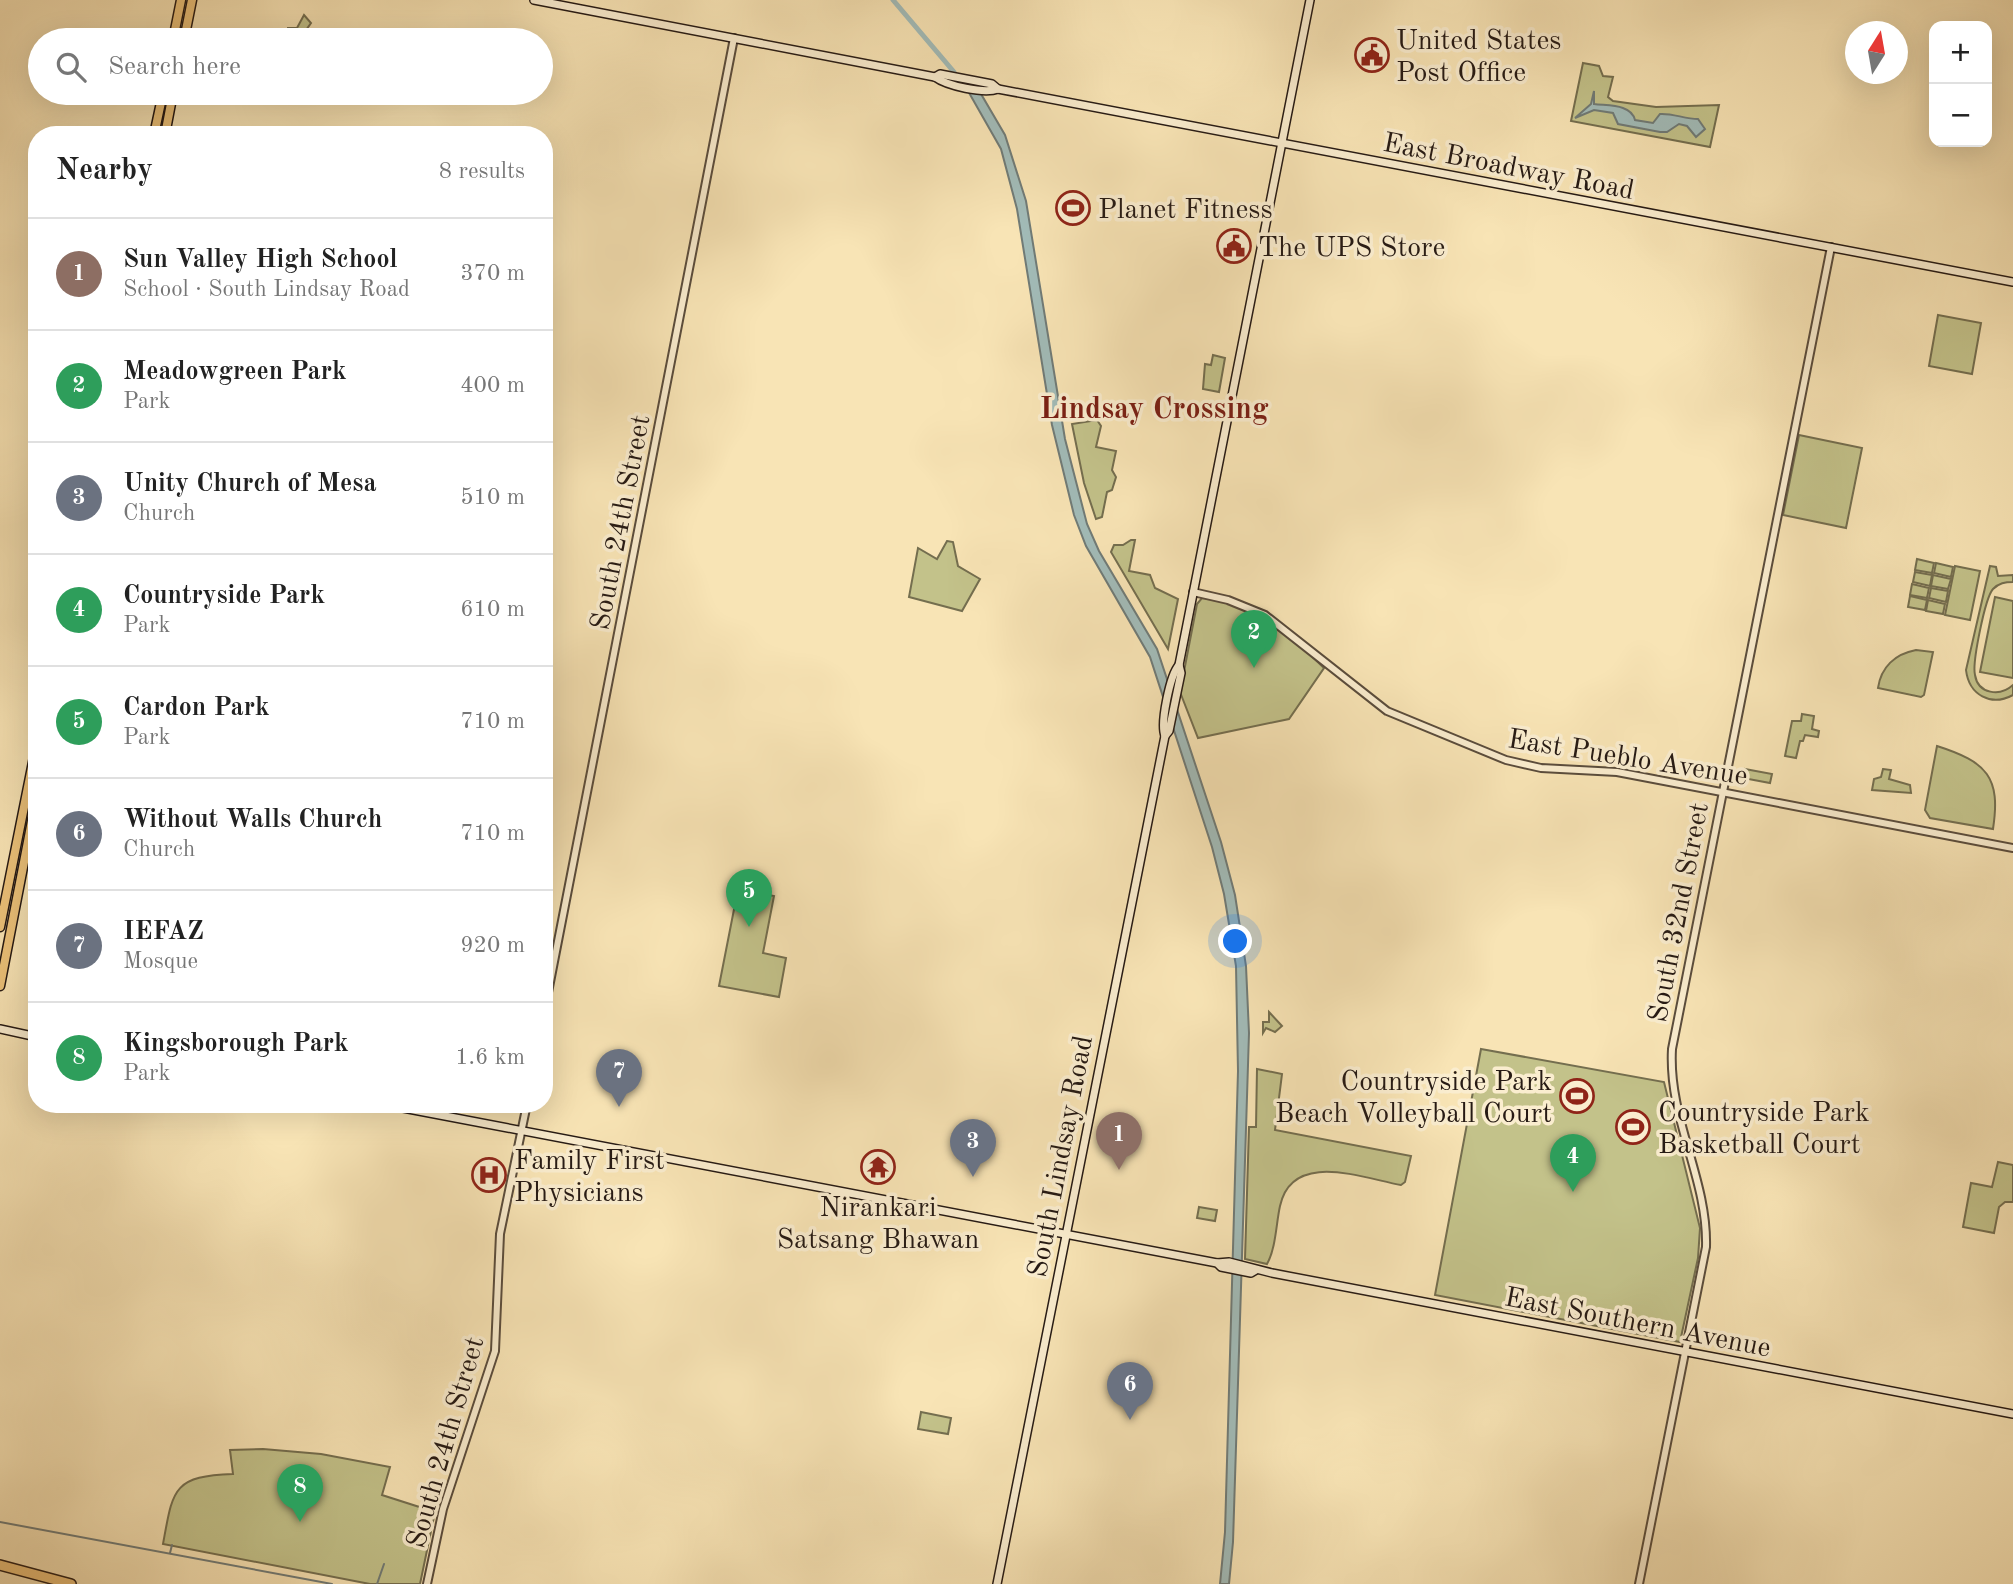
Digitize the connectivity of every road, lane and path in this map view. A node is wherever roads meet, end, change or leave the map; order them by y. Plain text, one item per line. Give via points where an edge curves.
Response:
1 (181, 0) edge
2 (192, 0) edge
3 (534, 0) edge
4 (1310, 0) edge
5 (177, 28) edge
6 (186, 28) edge
7 (734, 38) junction
8 (935, 77) junction
9 (998, 89) junction
10 (160, 105) edge
11 (171, 105) edge
12 (156, 126) edge
13 (167, 126) edge
14 (1282, 144) junction
15 (1831, 247) junction
16 (2013, 282) edge
17 (1193, 592) junction
18 (1179, 665) junction
19 (1164, 736) junction
20 (28, 787) edge
21 (1722, 792) junction
22 (28, 841) edge
23 (2013, 848) edge
24 (6, 897) junction
25 (17, 897) junction
26 (0, 927) edge
27 (553, 967) edge
28 (0, 986) edge
29 (0, 1029) edge
30 (28, 1035) edge
31 (429, 1113) edge
32 (525, 1113) edge
33 (522, 1131) junction
34 (1065, 1234) junction
35 (1687, 1352) junction
36 (2013, 1414) edge
37 (0, 1565) edge
38 (71, 1584) edge
39 (427, 1584) edge
40 (997, 1584) edge
41 (1639, 1584) edge

1 - 5 main road
2 - 6 main road
3 - 7 main road, East Broadway Road
4 - 14 main road, South Lindsay Road
7 - 8 main road, East Broadway Road
7 - 27 street, South 24th Street
8 - 9 main road, East Broadway Road via 956,85
8 - 9 main road, East Broadway Road via 992,84
9 - 14 main road, East Broadway Road
10 - 12 main road
11 - 13 main road
14 - 15 main road, East Broadway Road
14 - 17 main road, South Lindsay Road
15 - 16 main road, East Broadway Road
15 - 21 street, South 32nd Street
17 - 18 main road, South Lindsay Road
17 - 21 street, East Pueblo Avenue via 1265,615 1379,707 1466,745 1532,767 1617,772
18 - 19 main road, South Lindsay Road via 1172,679
18 - 19 main road, South Lindsay Road via 1181,673
19 - 34 main road, South Lindsay Road
20 - 24 main road
21 - 23 street, East Pueblo Avenue
21 - 35 street, South 32nd Street via 1672,1049 1672,1091 1706,1220 1706,1254
22 - 25 main road
24 - 25 main road
24 - 26 main road
25 - 28 main road
29 - 30 main road
31 - 33 main road, East Southern Avenue
32 - 33 street, South 24th Street
33 - 34 main road, East Southern Avenue
33 - 39 street, South 24th Street via 500,1234 495,1350 443,1509
34 - 35 main road, East Southern Avenue
34 - 40 main road, South Lindsay Road
35 - 36 main road, East Southern Avenue
35 - 41 street, South 32nd Street
37 - 38 highway

